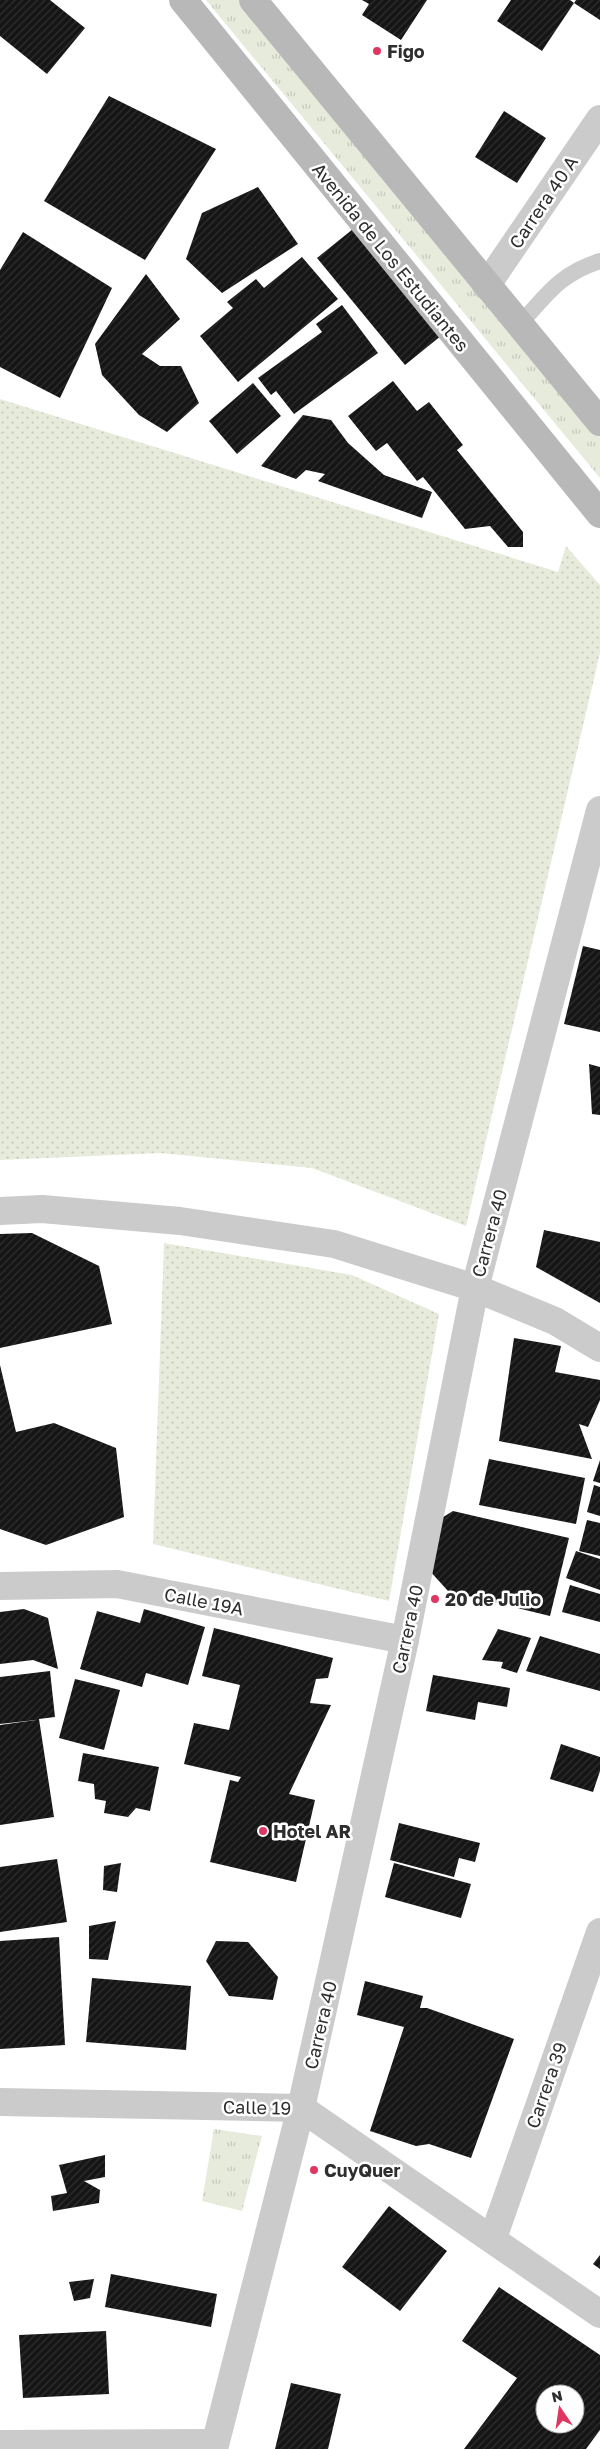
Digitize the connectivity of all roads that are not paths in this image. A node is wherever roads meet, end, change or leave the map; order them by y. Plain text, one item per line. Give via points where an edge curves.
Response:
1 (183, 0) edge
2 (253, 0) edge
3 (600, 118) edge
4 (600, 261) edge
5 (486, 286) junction
6 (519, 325) junction
7 (600, 422) edge
8 (600, 514) edge
9 (600, 810) edge
10 (0, 1211) edge
11 (475, 1288) junction
12 (600, 1348) edge
13 (0, 1586) edge
14 (405, 1640) junction
15 (600, 1932) edge
16 (0, 2102) edge
17 (301, 2108) junction
18 (493, 2238) junction
19 (600, 2314) edge
20 (0, 2444) edge
21 (215, 2446) edge

1 - 8 main road, Avenida de Los Estudiantes
2 - 5 main road
3 - 5 street, Carrera 40 A
4 - 6 lane via 561,279
5 - 6 main road
6 - 7 main road
9 - 11 street, Carrera 40
10 - 11 street via 42,1208 180,1221 334,1244
11 - 12 street via 556,1321
11 - 14 street, Carrera 40
13 - 14 street, Calle 19A via 117,1584
14 - 17 street, Carrera 40
15 - 18 street, Carrera 39
16 - 17 street, Calle 19
17 - 18 street, Calle 19
17 - 21 street, Carrera 40
18 - 19 street, Calle 19
20 - 21 street

